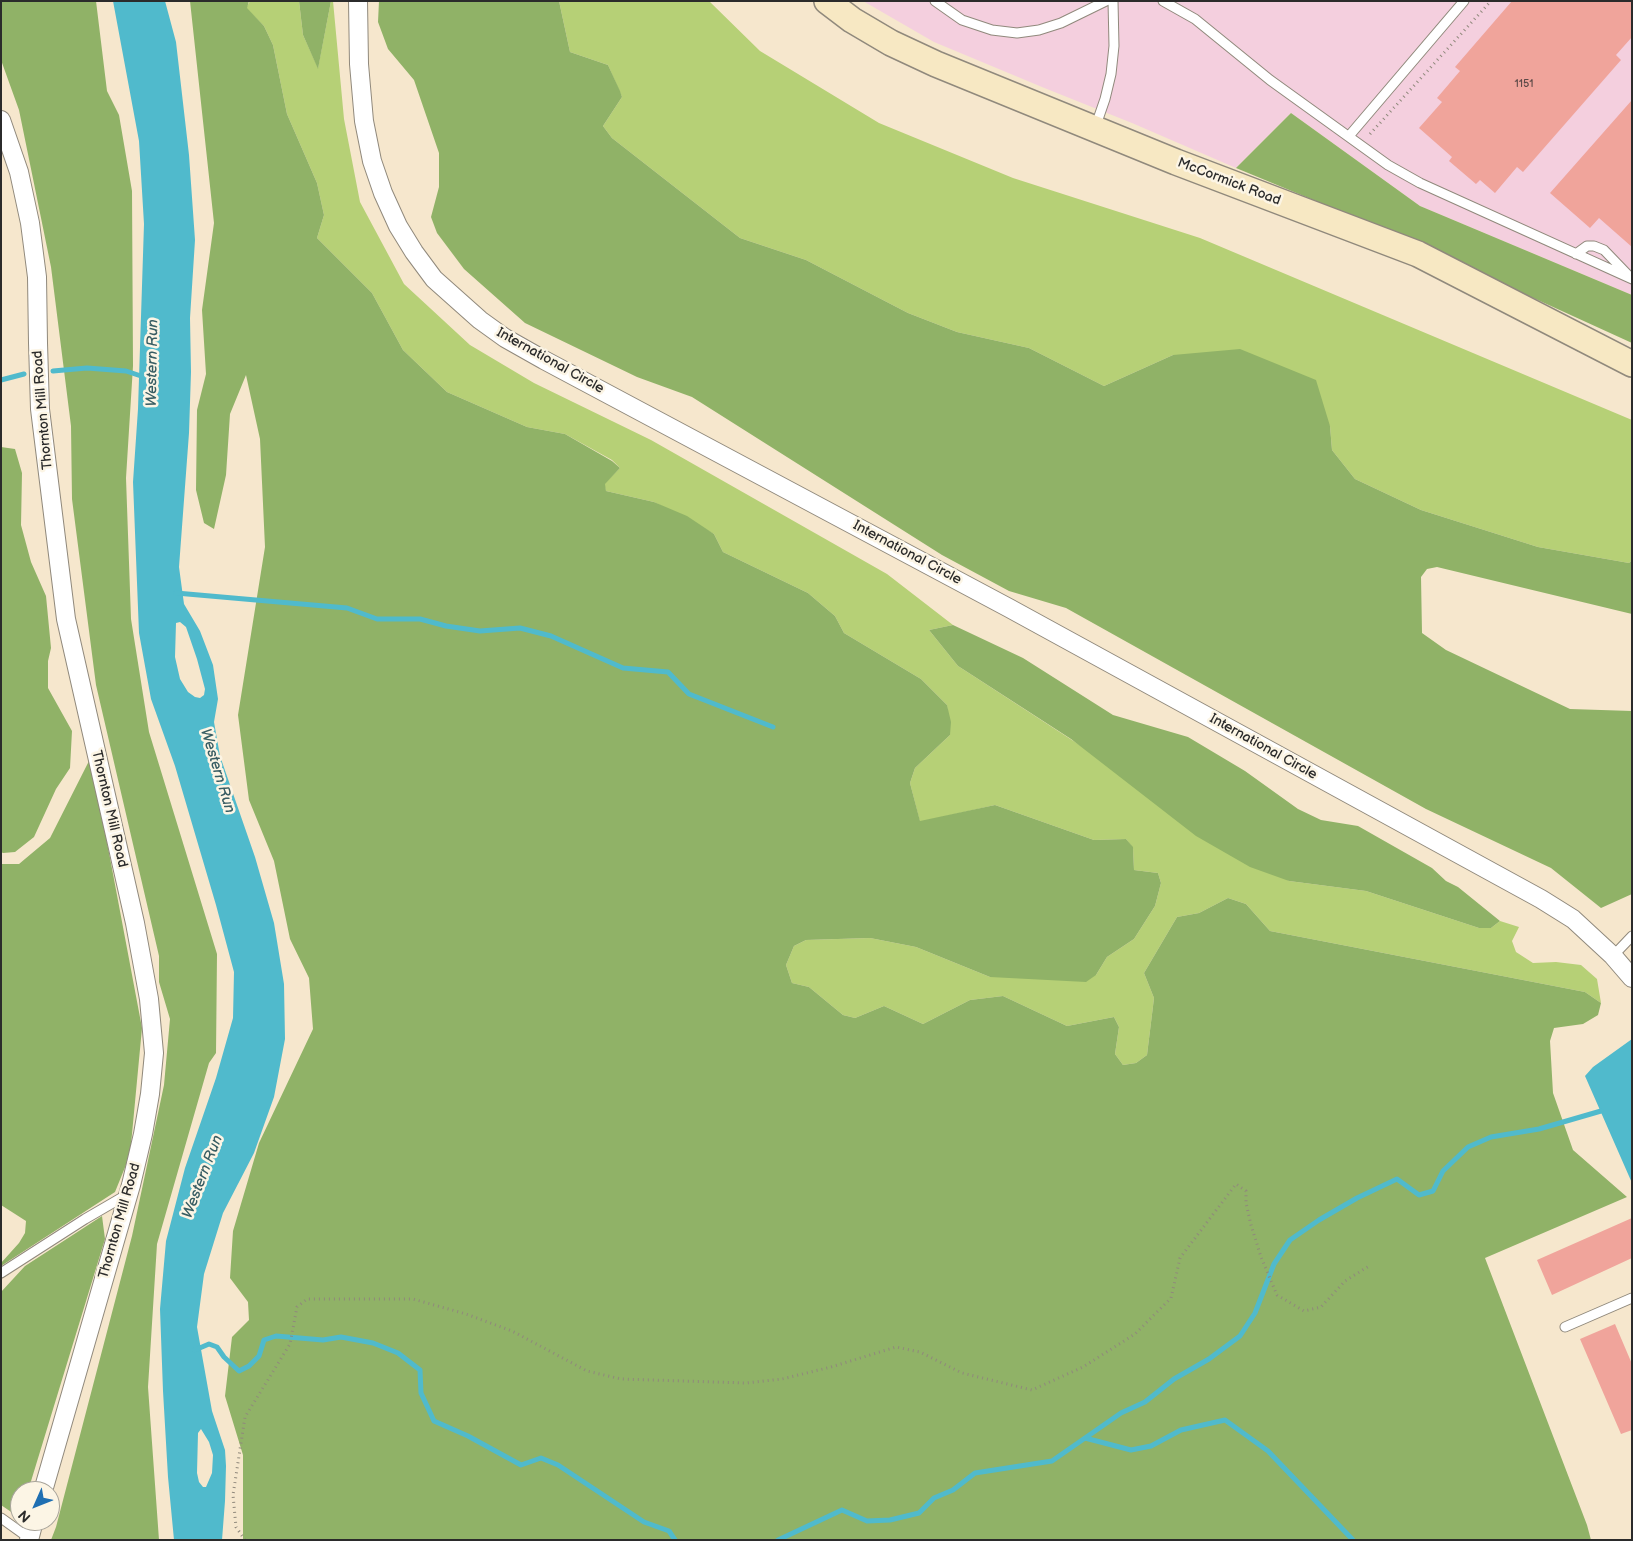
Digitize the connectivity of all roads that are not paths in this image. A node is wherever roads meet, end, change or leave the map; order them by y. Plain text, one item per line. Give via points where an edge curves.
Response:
1 (358, 1) edge
2 (827, 1) edge
3 (935, 1) edge
4 (1106, 1) edge
5 (1113, 1) edge
6 (1163, 1) edge
7 (1464, 1) edge
8 (1, 120) edge
9 (1095, 129) junction
10 (1350, 136) junction
11 (1576, 254) junction
12 (1632, 279) edge
13 (1632, 364) edge
14 (1632, 936) edge
15 (1613, 956) junction
16 (1632, 978) edge
17 (128, 1194) junction
18 (1, 1273) edge
19 (1632, 1298) edge
20 (1565, 1327) dead end
21 (46, 1481) edge
22 (1, 1518) edge
23 (29, 1539) edge

1 - 15 street, International Circle via 364,121 383,193 402,233 434,279 480,320 544,360 1009,608 1541,899 1573,919
2 - 9 main road, McCormick Road via 852,20 900,47
3 - 4 lane via 962,20 992,30 1018,32 1061,23
5 - 9 lane via 1111,74
6 - 10 lane via 1195,19 1270,80
7 - 10 lane
8 - 17 street, Thornton Mill Road via 19,172 38,277 40,409 66,620 135,923 149,999 154,1053 150,1094
9 - 13 main road, McCormick Road via 1418,254
10 - 11 lane via 1388,165 1420,183
11 - 12 lane
11 - 12 lane via 1588,246 1604,250
14 - 15 lane
15 - 16 street, International Circle
17 - 18 lane
17 - 21 street, Thornton Mill Road
19 - 20 lane
22 - 23 lane

